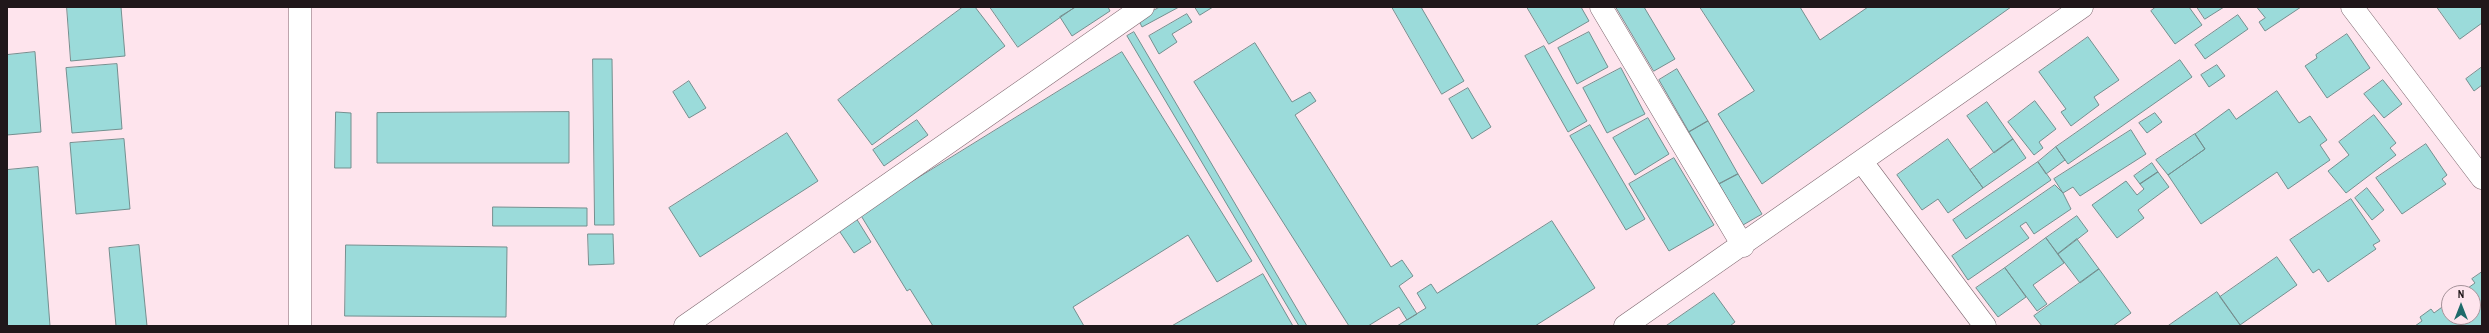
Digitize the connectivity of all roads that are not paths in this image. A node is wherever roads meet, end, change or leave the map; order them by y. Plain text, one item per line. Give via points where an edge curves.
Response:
1 (300, 7) edge
2 (1144, 7) edge
3 (1601, 7) edge
4 (2082, 7) edge
5 (2352, 7) edge
6 (1862, 162) junction
7 (2482, 178) edge
8 (1743, 246) junction
9 (300, 326) edge
10 (685, 326) edge
11 (1625, 326) edge
12 (1985, 326) edge

1 - 9 street
2 - 10 street
3 - 8 street
4 - 6 street
5 - 7 street
6 - 8 street
6 - 12 street
8 - 11 street

